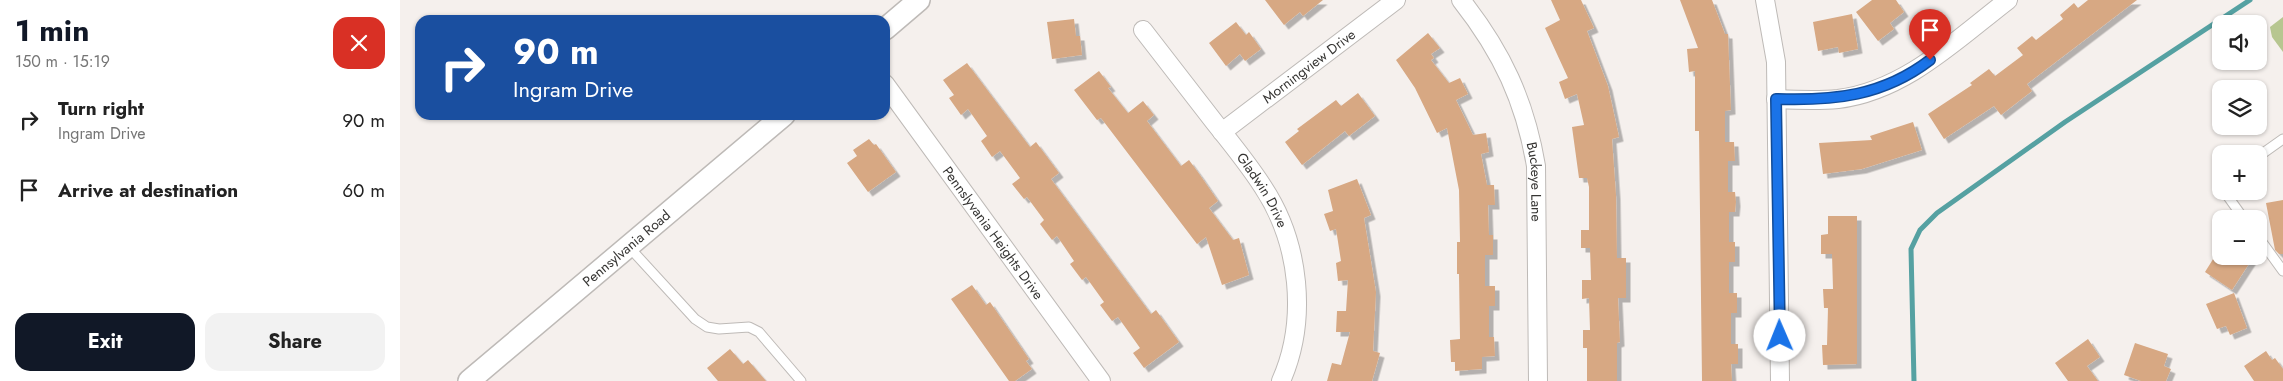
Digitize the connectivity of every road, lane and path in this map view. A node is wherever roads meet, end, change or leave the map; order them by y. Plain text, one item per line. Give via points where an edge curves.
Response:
1 (919, 0) edge
2 (1396, 0) edge
3 (1460, 0) edge
4 (1765, 0) edge
5 (2008, 0) edge
6 (890, 25) edge
7 (1143, 30) dead end
8 (890, 91) edge
9 (1776, 99) junction
10 (778, 120) edge
11 (1222, 132) junction
12 (2283, 139) edge
13 (2267, 150) edge
14 (628, 246) junction
15 (2267, 249) edge
16 (2283, 271) edge
17 (469, 381) edge
18 (801, 381) edge
19 (1101, 381) edge
20 (1281, 381) edge
21 (1538, 381) edge
22 (1780, 381) edge

1 - 6 street
2 - 11 street, Morningview Drive
3 - 21 street, Buckeye Lane via 1498,54 1530,130 1536,166
4 - 9 street via 1776,62
5 - 9 street via 1914,72 1866,93 1838,99
7 - 11 street, Gladwin Drive
8 - 19 street, Pennslyvania Heights Drive
9 - 22 street
10 - 14 street, Pennsylvania Road
11 - 20 street, Gladwin Drive via 1274,205 1289,246 1297,288 1297,320
12 - 13 lane
14 - 17 street, Pennsylvania Road
14 - 18 lane via 695,319 707,327 749,327 759,332
15 - 16 lane

